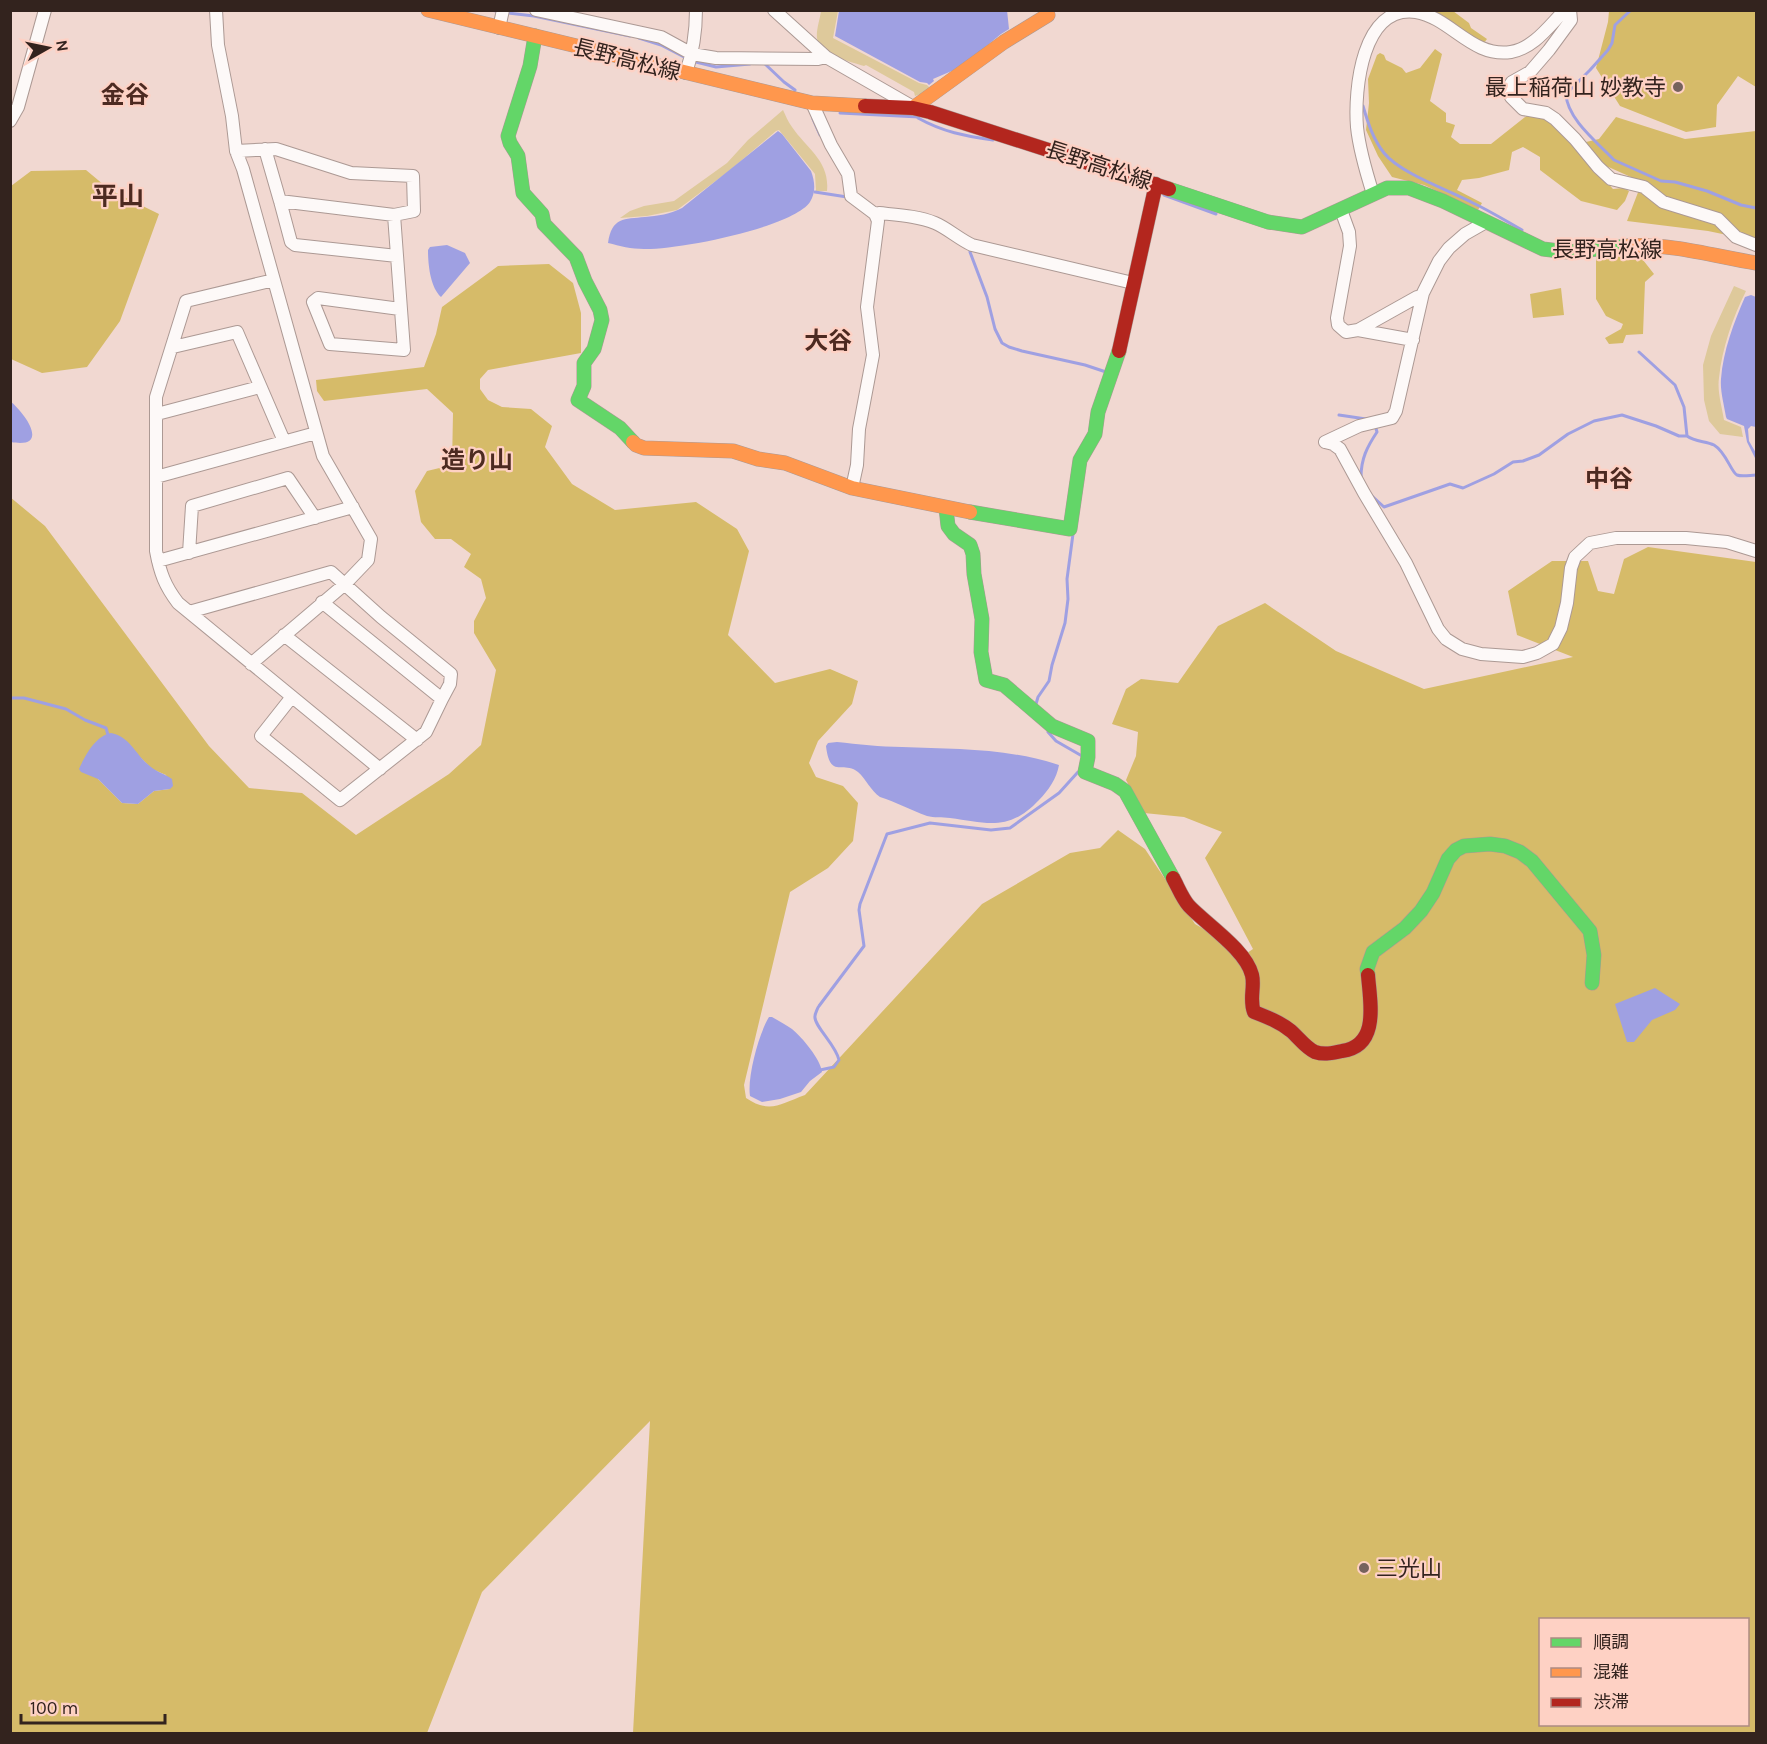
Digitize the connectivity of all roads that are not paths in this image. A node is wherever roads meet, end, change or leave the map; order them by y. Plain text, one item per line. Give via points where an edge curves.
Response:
1 (45, 10) edge
2 (216, 10) edge
3 (428, 10) edge
4 (536, 10) edge
5 (696, 10) edge
6 (774, 10) edge
7 (1565, 10) edge
8 (1570, 10) edge
9 (1051, 12) edge
10 (501, 18) edge
11 (535, 36) junction
12 (826, 57) junction
13 (690, 62) junction
14 (812, 103) junction
15 (913, 108) junction
16 (10, 121) edge
17 (265, 149) junction
18 (236, 151) junction
19 (1155, 190) junction
20 (1372, 194) junction
21 (280, 201) junction
22 (1341, 210) junction
23 (875, 214) junction
24 (394, 215) junction
25 (1486, 222) junction
26 (1756, 245) edge
27 (397, 256) junction
28 (1756, 263) edge
29 (274, 280) junction
30 (1133, 284) junction
31 (1422, 297) junction
32 (400, 309) junction
33 (1358, 330) junction
34 (1413, 340) junction
35 (173, 347) junction
36 (260, 387) junction
37 (157, 414) junction
38 (316, 433) junction
39 (284, 441) junction
40 (156, 477) junction
41 (852, 488) junction
42 (353, 507) junction
43 (946, 508) junction
44 (315, 518) junction
45 (1756, 551) edge
46 (189, 553) junction
47 (158, 561) junction
48 (345, 584) junction
49 (322, 602) junction
50 (189, 612) junction
51 (284, 635) junction
52 (251, 664) junction
53 (291, 698) junction
54 (442, 699) junction
55 (417, 740) junction
56 (380, 769) junction
57 (1592, 982) dead end

1 - 16 street via 18,107
2 - 18 street
3 - 10 street, 長野高松線
4 - 13 street via 661,38
5 - 13 street
6 - 12 street
7 - 20 street via 1531,44 1511,52 1480,48 1417,12 1403,12 1381,22 1360,72 1357,116
8 - 26 street via 1571,20 1550,50 1530,72 1512,82 1511,97 1523,109 1556,119 1611,179 1644,187 1663,202 1718,219 1736,237
9 - 15 street
10 - 11 street, 長野高松線
11 - 13 street, 長野高松線
11 - 41 street via 508,136 518,156 523,193 542,214 544,224 576,257 600,310 602,320 594,350 584,363 584,386 578,400 644,448 733,451 785,463
12 - 13 street via 716,58
12 - 15 street
13 - 14 street, 長野高松線
14 - 15 street, 長野高松線
14 - 23 street via 848,174 851,196
15 - 19 street, 長野高松線 via 999,132
17 - 18 street
17 - 21 street
17 - 24 street via 351,173 413,176 414,211
18 - 29 street
19 - 22 street, 長野高松線 via 1268,222 1302,227
19 - 30 street
20 - 22 street, 長野高松線
20 - 25 street, 長野高松線 via 1388,188 1409,188
21 - 24 street
21 - 27 street via 295,245
22 - 33 street via 1350,246 1338,326 1347,332
23 - 30 street via 923,219 972,245
23 - 41 street via 878,221 867,307 873,355
24 - 27 street
25 - 28 street, 長野高松線 via 1552,252 1644,246
25 - 31 street via 1449,248
27 - 32 street
29 - 35 street via 186,301
29 - 38 street
30 - 43 street via 1095,434 1080,460 1070,529
31 - 33 street
31 - 34 street
32 - 32 street via 404,350 330,344 313,302 318,298
33 - 34 street
34 - 45 street via 1392,418 1359,426 1325,442 1340,449 1406,563 1438,629 1462,649 1523,657 1553,644 1568,603 1570,567 1590,543 1616,538 1686,538 1727,542
35 - 36 street via 237,332
35 - 37 street via 156,397
36 - 37 street
36 - 39 street
37 - 40 street
38 - 39 street
38 - 42 street via 323,456
39 - 40 street
40 - 47 street
41 - 43 street
42 - 44 street
42 - 48 street via 371,539 368,560
43 - 57 street via 948,526 970,545 973,554 986,680 1004,685 1052,726 1088,741 1085,772 1125,790 1188,905 1244,958 1252,975 1254,1012 1289,1029 1313,1051 1324,1054 1353,1050 1363,1042 1369,1028 1368,961 1373,952 1421,911 1448,859 1464,846 1505,846 1532,861 1590,931 1594,955
44 - 46 street
44 - 46 street via 288,478 192,506
46 - 47 street
47 - 50 street via 169,591
48 - 49 street
48 - 50 street via 331,572
48 - 54 street via 451,674
49 - 51 street
49 - 54 street
50 - 52 street
51 - 52 street
51 - 55 street
52 - 53 street
53 - 56 street
53 - 56 street via 261,736 340,800
54 - 55 street via 426,732
55 - 56 street

